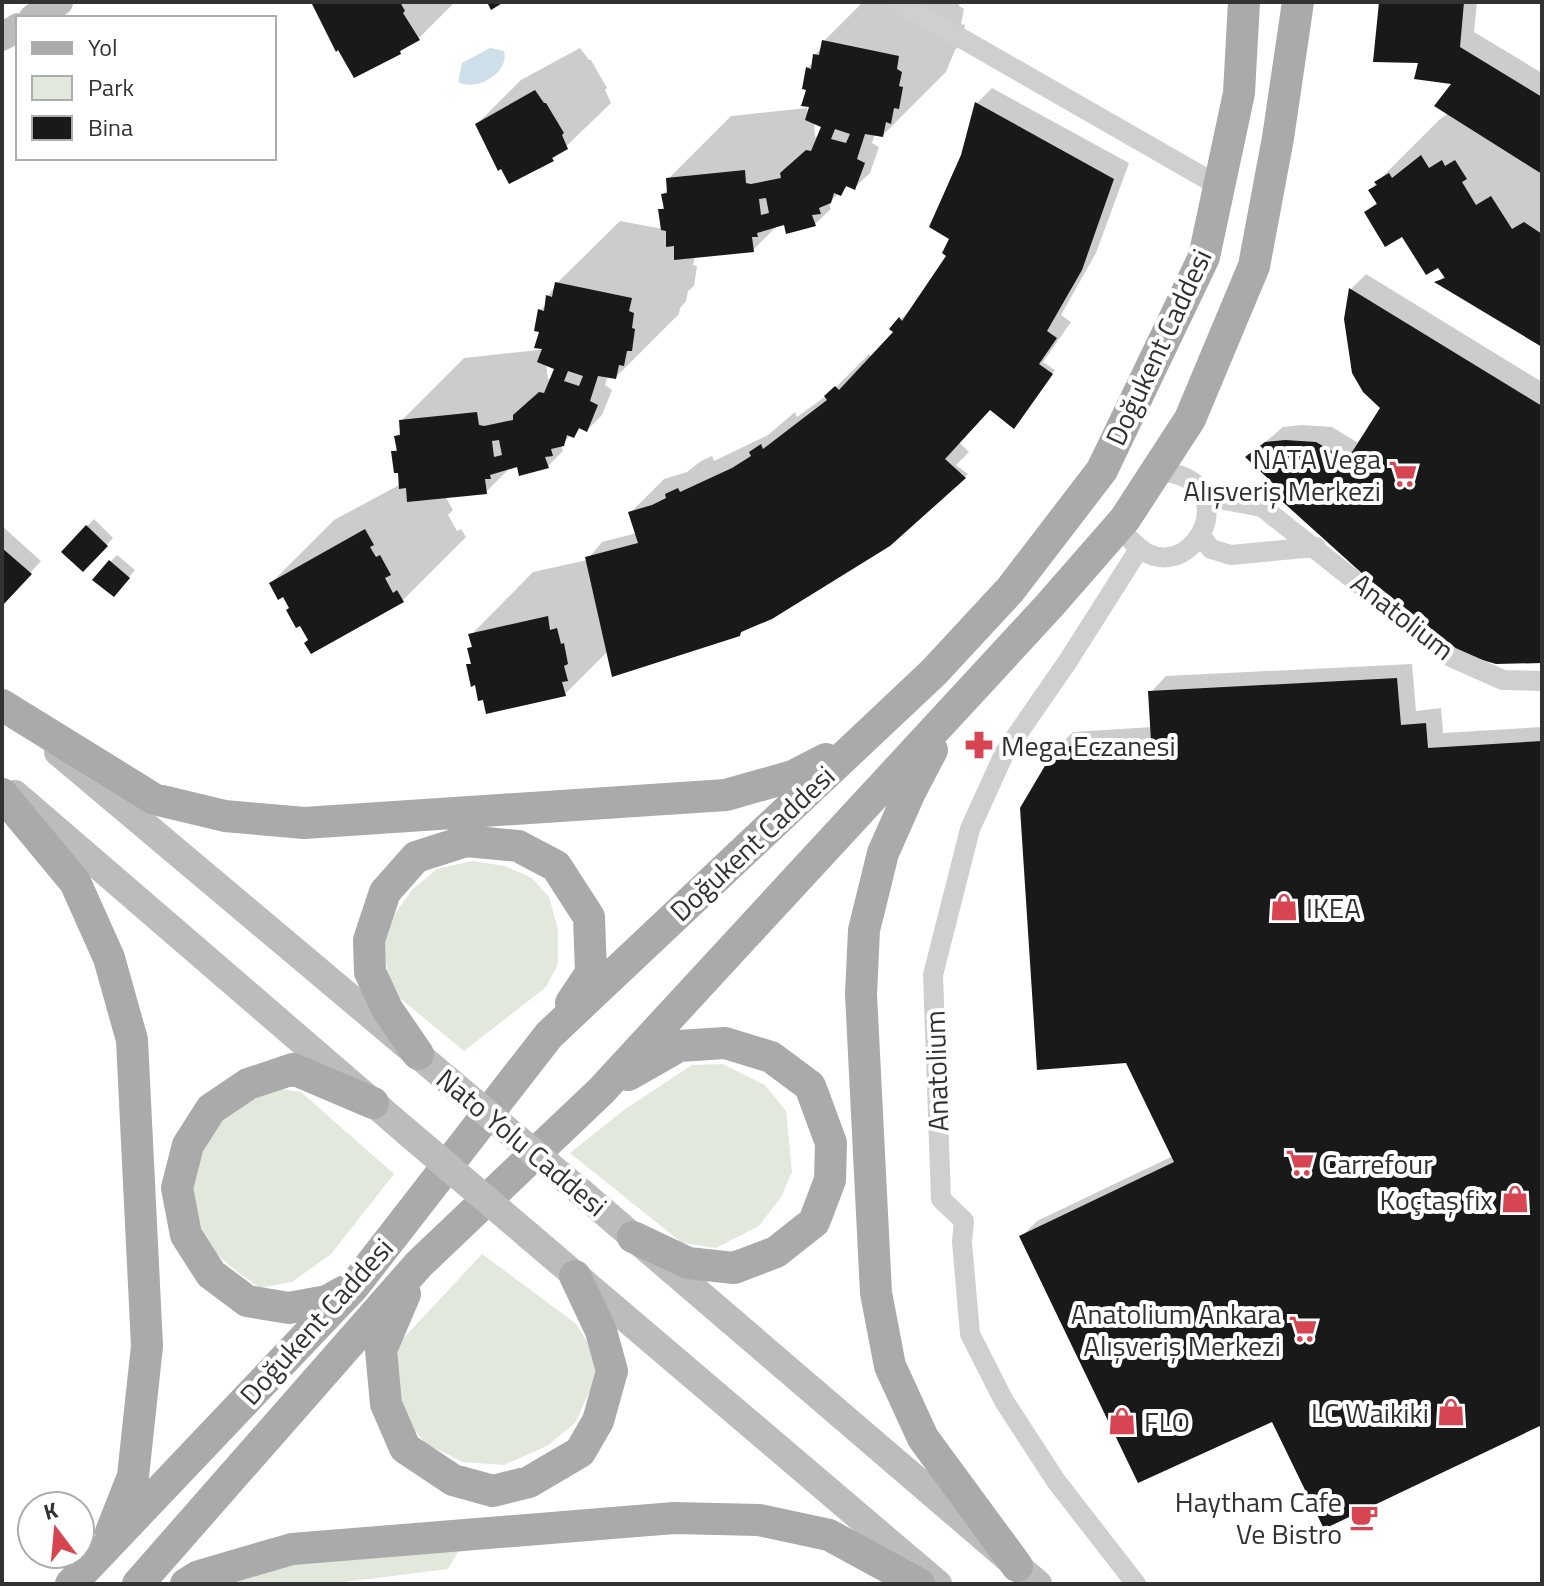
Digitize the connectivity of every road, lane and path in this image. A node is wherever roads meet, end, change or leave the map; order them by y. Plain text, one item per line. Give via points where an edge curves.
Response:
1 (59, 2) edge
2 (898, 2) edge
3 (1244, 2) edge
4 (1298, 2) edge
5 (36, 16) edge
6 (1219, 186) junction
7 (1157, 470) junction
8 (1203, 496) junction
9 (1201, 536) junction
10 (1129, 538) junction
11 (1316, 547) junction
12 (934, 672) junction
13 (1542, 681) edge
14 (2, 705) edge
15 (955, 708) junction
16 (2, 783) edge
17 (2, 794) edge
18 (549, 1035) junction
19 (418, 1054) junction
20 (601, 1091) junction
21 (373, 1103) junction
22 (633, 1237) junction
23 (419, 1264) junction
24 (575, 1276) junction
25 (354, 1286) junction
26 (1027, 1575) edge
27 (69, 1584) edge
28 (138, 1584) edge
29 (186, 1584) edge
30 (919, 1584) edge
31 (938, 1584) edge
32 (1136, 1584) edge

1 - 5 main road
2 - 6 street
3 - 6 main road, Doğukent Caddesi via 1239,93
4 - 7 main road, Doğukent Caddesi via 1254,266 1190,419
6 - 12 main road, Doğukent Caddesi via 1204,257 1102,470 1010,590
7 - 8 street, Anatolium via 1189,479
7 - 10 main road, Doğukent Caddesi
8 - 9 street via 1207,518
8 - 11 street, Anatolium via 1262,507
9 - 10 street via 1190,550 1164,558
9 - 11 street via 1211,549 1231,555
10 - 15 main road, Doğukent Caddesi
10 - 32 street, Anatolium via 1068,661 1005,752 970,829 933,975 941,1199 964,1221 970,1334 1004,1401 1056,1481
11 - 13 street, Anatolium via 1451,657 1503,680
12 - 14 main road via 853,745 793,776 726,795 304,823 225,816 154,799
12 - 18 main road, Doğukent Caddesi
14 - 19 main road, Nato Yolu Caddesi
15 - 20 main road, Doğukent Caddesi
15 - 26 main road via 883,853 864,930 861,994 876,1293 890,1366 923,1438
16 - 21 main road
17 - 27 main road via 75,882 109,958 132,1040 147,1346 142,1406 133,1476 110,1533
18 - 19 main road via 591,973 589,917 556,866 518,846 466,841 416,857 385,892 369,940 370,972 387,1009
18 - 25 main road, Doğukent Caddesi
19 - 22 main road, Nato Yolu Caddesi, bridge
20 - 22 main road via 679,1046 725,1043 771,1057 810,1086 831,1143 830,1180 814,1222 776,1252 734,1268 688,1263
20 - 23 main road, Doğukent Caddesi
21 - 24 main road, bridge
21 - 25 main road via 293,1069 248,1084 211,1109 188,1145 177,1188 186,1235 211,1274 247,1301 289,1308 327,1301
22 - 26 main road, Nato Yolu Caddesi
23 - 24 main road via 381,1350 386,1404 405,1448 453,1480 493,1491 529,1482 580,1452 598,1421 612,1371 601,1331
23 - 28 main road, Doğukent Caddesi
24 - 31 main road
25 - 27 main road, Doğukent Caddesi
29 - 30 main road via 292,1549 674,1518 759,1520 829,1535

